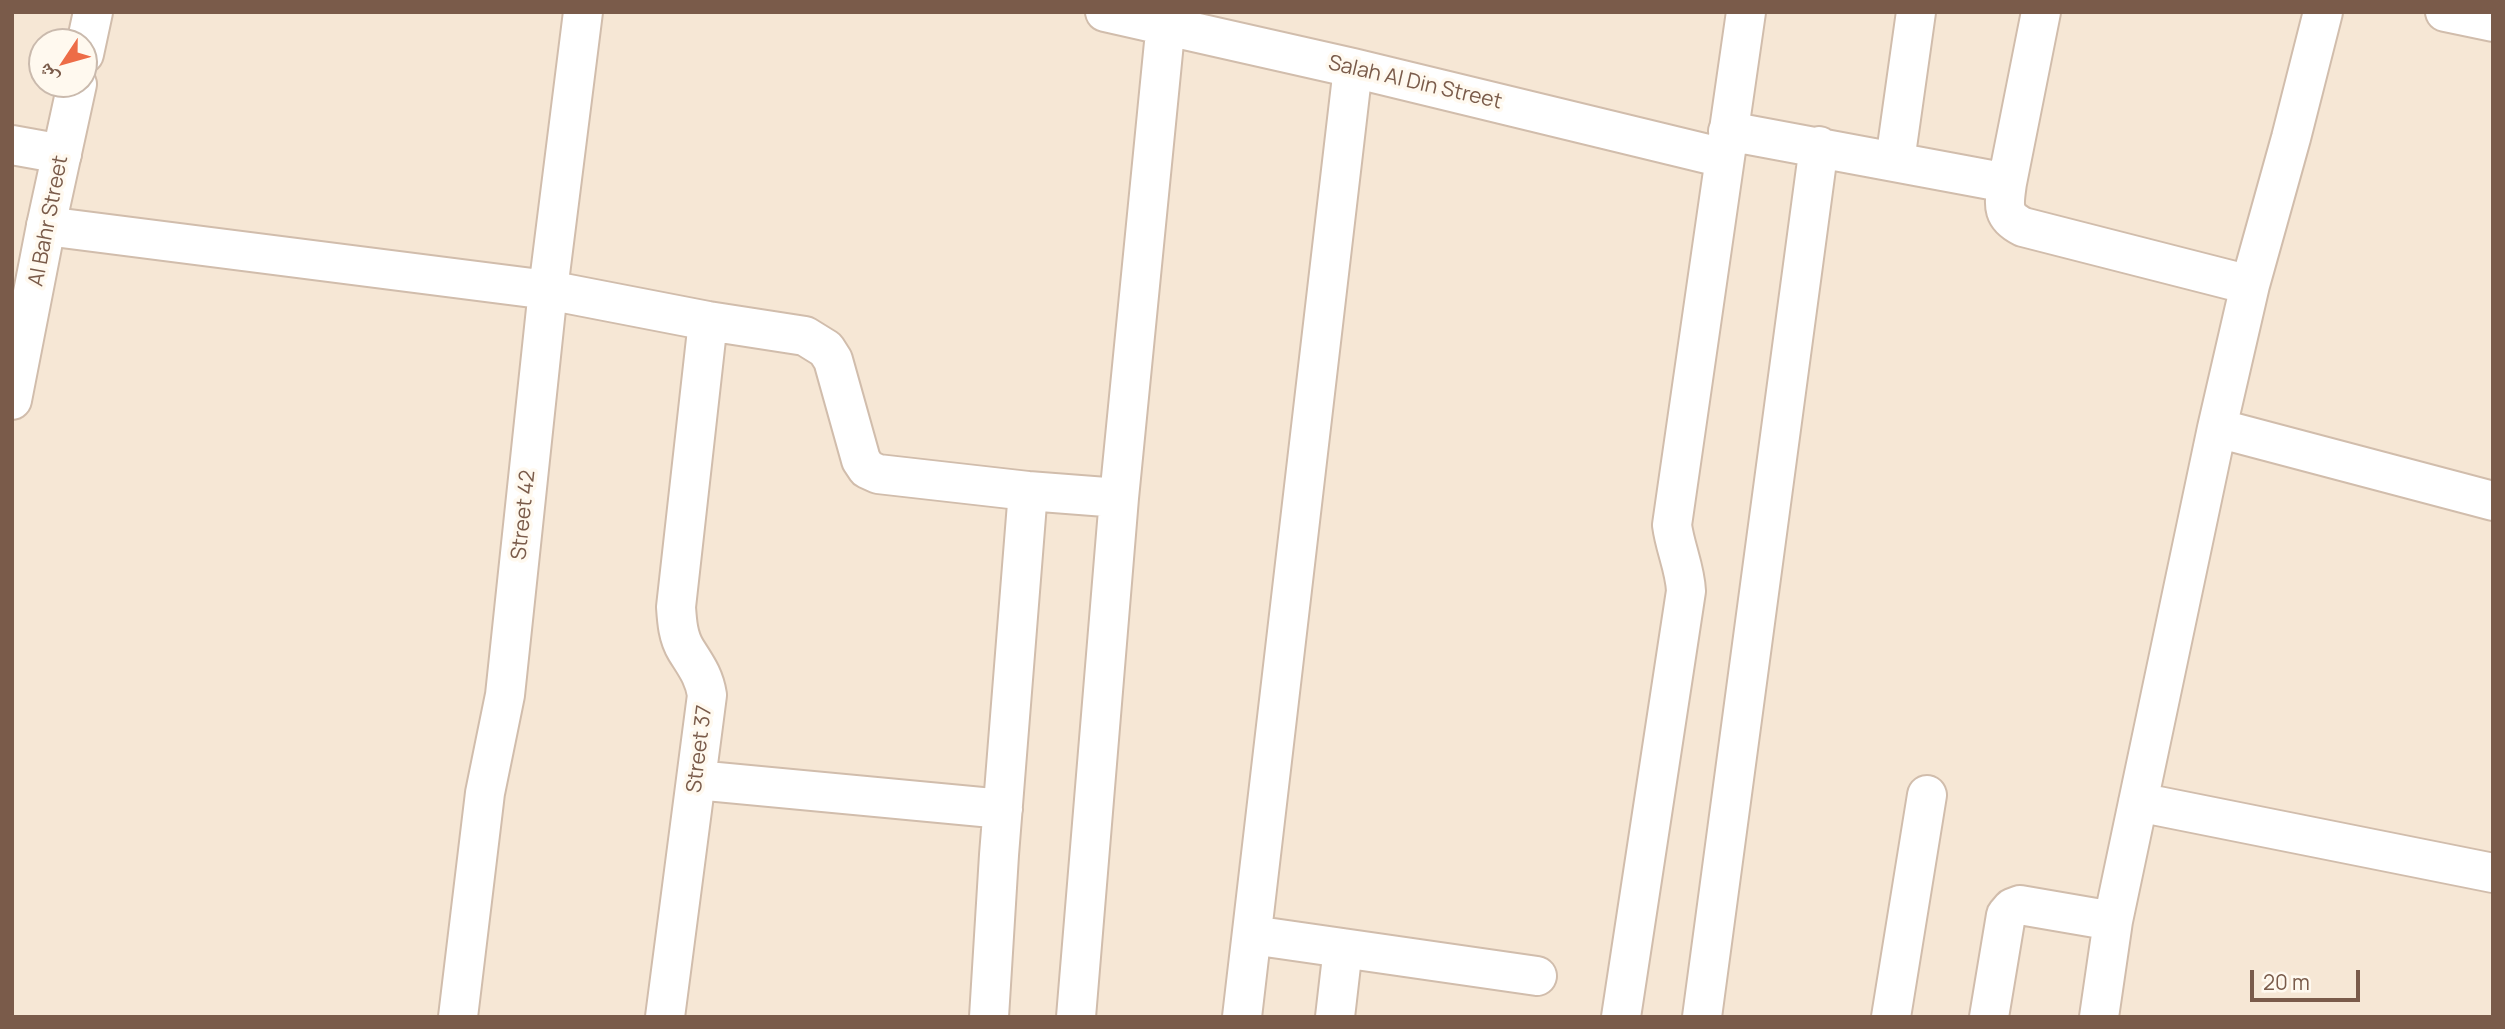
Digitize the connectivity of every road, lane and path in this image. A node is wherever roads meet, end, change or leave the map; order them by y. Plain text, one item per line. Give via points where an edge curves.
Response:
1 (583, 12) edge
2 (1105, 12) edge
3 (1745, 12) edge
4 (1916, 12) edge
5 (2041, 12) edge
6 (2323, 12) edge
7 (2445, 12) edge
8 (1166, 18) edge
9 (2493, 22) edge
10 (1353, 68) junction
11 (74, 98) edge
12 (1726, 144) junction
13 (12, 145) edge
14 (1819, 146) junction
15 (62, 154) junction
16 (1895, 161) junction
17 (2007, 183) junction
18 (46, 226) junction
19 (2250, 285) junction
20 (548, 290) junction
21 (708, 321) junction
22 (12, 400) edge
23 (2217, 428) junction
24 (1028, 491) junction
25 (1119, 498) junction
26 (2493, 501) edge
27 (696, 780) junction
28 (1927, 795) dead end
29 (2138, 802) junction
30 (1003, 809) junction
31 (2493, 873) edge
32 (2113, 920) junction
33 (1252, 935) junction
34 (1343, 948) junction
35 (1537, 976) dead end
36 (458, 1017) edge
37 (665, 1017) edge
38 (989, 1017) edge
39 (1076, 1017) edge
40 (1242, 1017) edge
41 (1335, 1017) edge
42 (1621, 1017) edge
43 (1702, 1017) edge
44 (1891, 1017) edge
45 (1989, 1017) edge
46 (2099, 1017) edge

1 - 20 street, Street 42
2 - 8 street, Salah Al Din Street
3 - 12 street
4 - 16 street
5 - 17 street
6 - 19 street
7 - 9 street
8 - 10 street, Salah Al Din Street
8 - 25 street
10 - 12 street, Salah Al Din Street
10 - 33 street
11 - 15 street, Al Bahr Street
12 - 14 street, Salah Al Din Street
12 - 42 street via 1672,525 1686,591
13 - 15 street
14 - 16 street, Salah Al Din Street
14 - 43 street
15 - 18 street, Al Bahr Street
16 - 17 street, Salah Al Din Street
17 - 19 street via 2005,211 2023,227
18 - 20 street
18 - 22 street, Al Bahr Street
19 - 23 street
20 - 21 street
20 - 36 street, Street 42 via 505,695 485,793
21 - 24 street via 804,335 825,349 833,360 856,447 867,469 894,477
21 - 27 street, Street 37 via 676,607 680,636 701,671 707,695
23 - 26 street
23 - 29 street
24 - 25 street
24 - 30 street
25 - 39 street
27 - 30 street
27 - 37 street, Street 37
28 - 44 street
29 - 31 street
29 - 32 street
30 - 38 street
32 - 45 street via 2020,905 2012,908 2006,915
32 - 46 street
33 - 34 street
33 - 40 street
34 - 35 street
34 - 41 street

